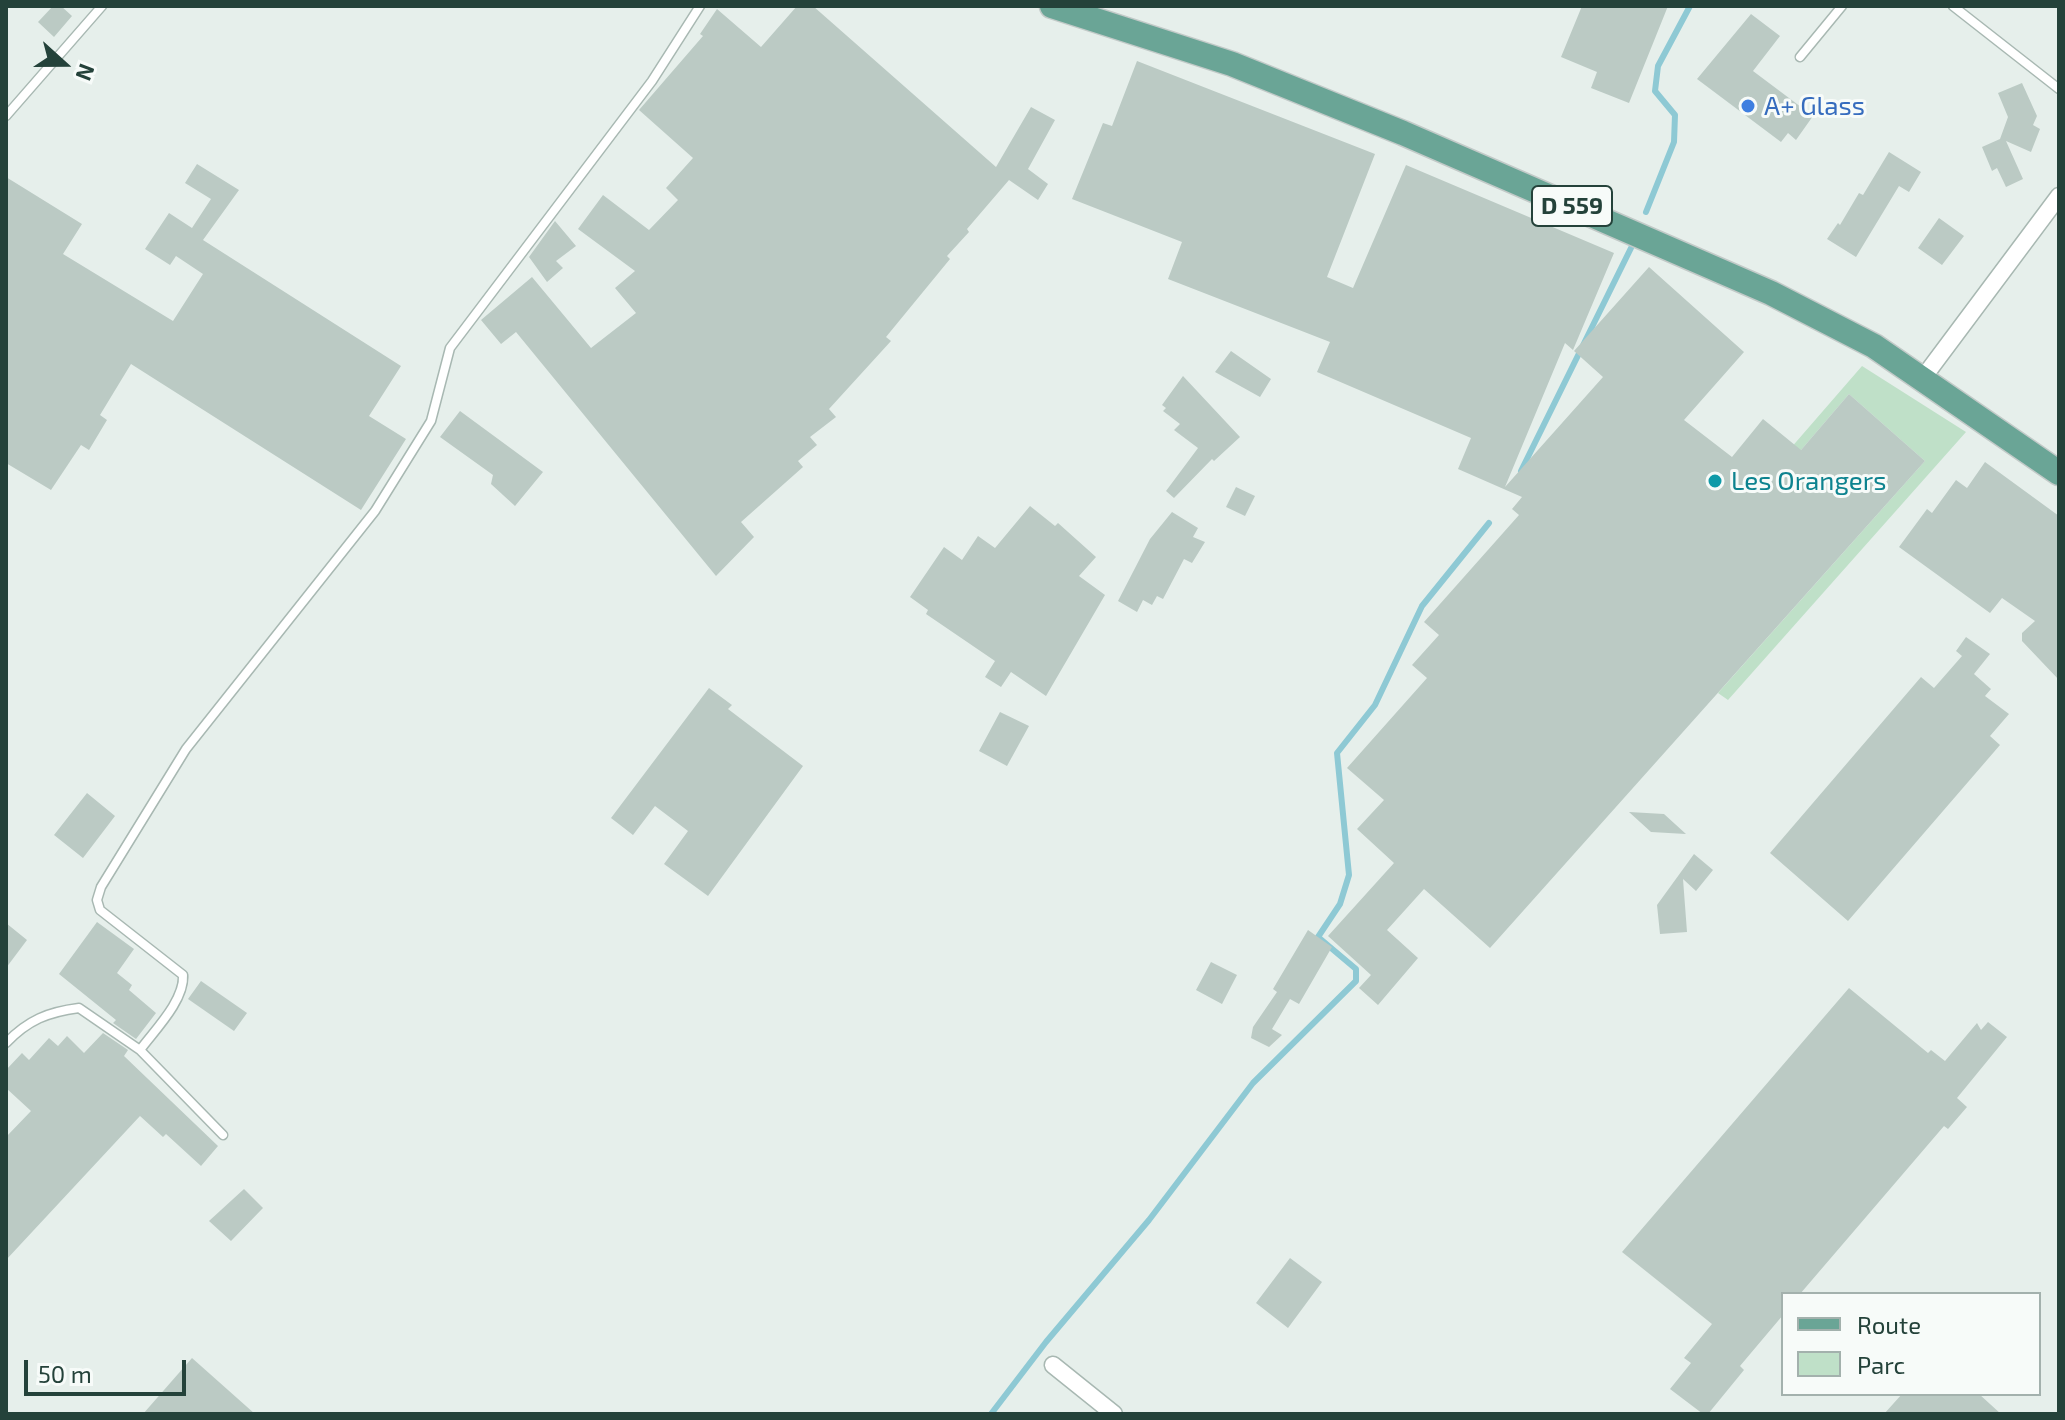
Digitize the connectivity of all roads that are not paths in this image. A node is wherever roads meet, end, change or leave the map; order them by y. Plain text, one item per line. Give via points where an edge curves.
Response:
1 (102, 6) edge
2 (700, 6) edge
3 (1052, 6) edge
4 (1842, 6) edge
5 (1953, 6) edge
6 (1800, 57) dead end
7 (2059, 89) edge
8 (6, 116) edge
9 (2059, 196) edge
10 (1923, 378) junction
11 (2059, 473) edge
12 (6, 1043) edge
13 (140, 1050) junction
14 (223, 1135) dead end
15 (1053, 1365) dead end
16 (1114, 1414) edge

1 - 8 lane
2 - 13 lane via 652,81 450,348 431,421 375,511 186,749 101,887 100,910 183,975 176,1000
3 - 10 main road, D 559 via 1220,60 1417,139 1784,299
4 - 6 lane
5 - 7 lane
9 - 10 street
10 - 11 main road, D 559
12 - 13 lane via 24,1025 51,1011 79,1008
13 - 14 lane
15 - 16 street

